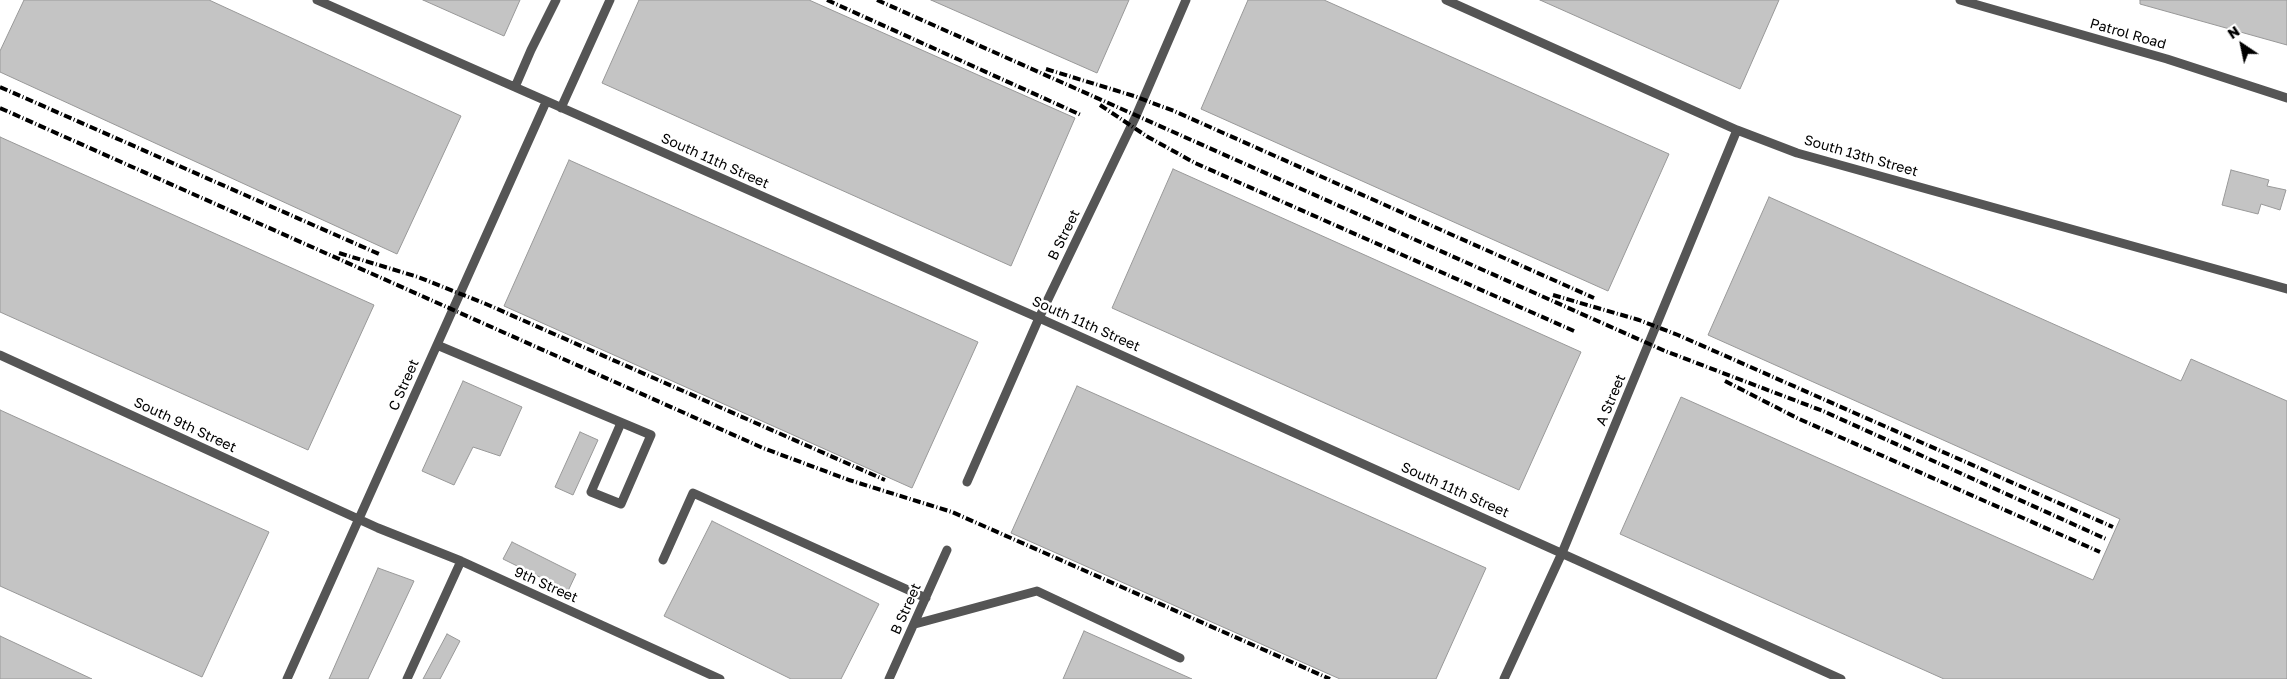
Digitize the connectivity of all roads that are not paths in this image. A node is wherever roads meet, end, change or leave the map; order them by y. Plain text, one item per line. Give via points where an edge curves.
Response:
1 (317, 0) edge
2 (556, 0) edge
3 (610, 0) edge
4 (1186, 0) edge
5 (1446, 0) edge
6 (1960, 0) edge
7 (515, 88) junction
8 (2287, 98) edge
9 (546, 102) junction
10 (561, 108) junction
11 (1737, 130) junction
12 (2286, 287) edge
13 (1039, 318) junction
14 (437, 345) junction
15 (0, 355) edge
16 (621, 423) junction
17 (967, 482) dead end
18 (360, 519) junction
19 (947, 550) dead end
20 (1562, 553) junction
21 (662, 560) dead end
22 (461, 561) junction
23 (926, 598) junction
24 (915, 624) junction
25 (1180, 658) dead end
26 (287, 679) edge
27 (407, 679) edge
28 (720, 679) edge
29 (889, 679) edge
30 (1504, 679) edge
31 (1841, 679) edge

1 - 7 lane, South 11th Street
2 - 7 lane
3 - 10 lane
4 - 13 lane, B Street via 1136,116
5 - 11 lane, South 13th Street
6 - 8 lane, Patrol Road via 2167,59
7 - 9 lane, South 11th Street
9 - 10 lane, South 11th Street
9 - 14 lane, C Street
10 - 13 lane, South 11th Street
11 - 12 lane, South 13th Street via 1797,153
11 - 20 lane, A Street
13 - 17 lane, B Street
13 - 20 lane, South 11th Street
14 - 16 lane
14 - 18 lane, C Street
15 - 18 lane, South 9th Street
16 - 16 lane via 650,435 621,504 591,492
18 - 22 lane, 9th Street
18 - 26 lane, C Street
19 - 23 lane, B Street
20 - 30 lane, A Street
20 - 31 lane, South 11th Street
21 - 23 lane via 693,493
22 - 27 lane
22 - 28 lane, 9th Street
23 - 24 lane, B Street
24 - 25 lane via 1037,591
24 - 29 lane, B Street

